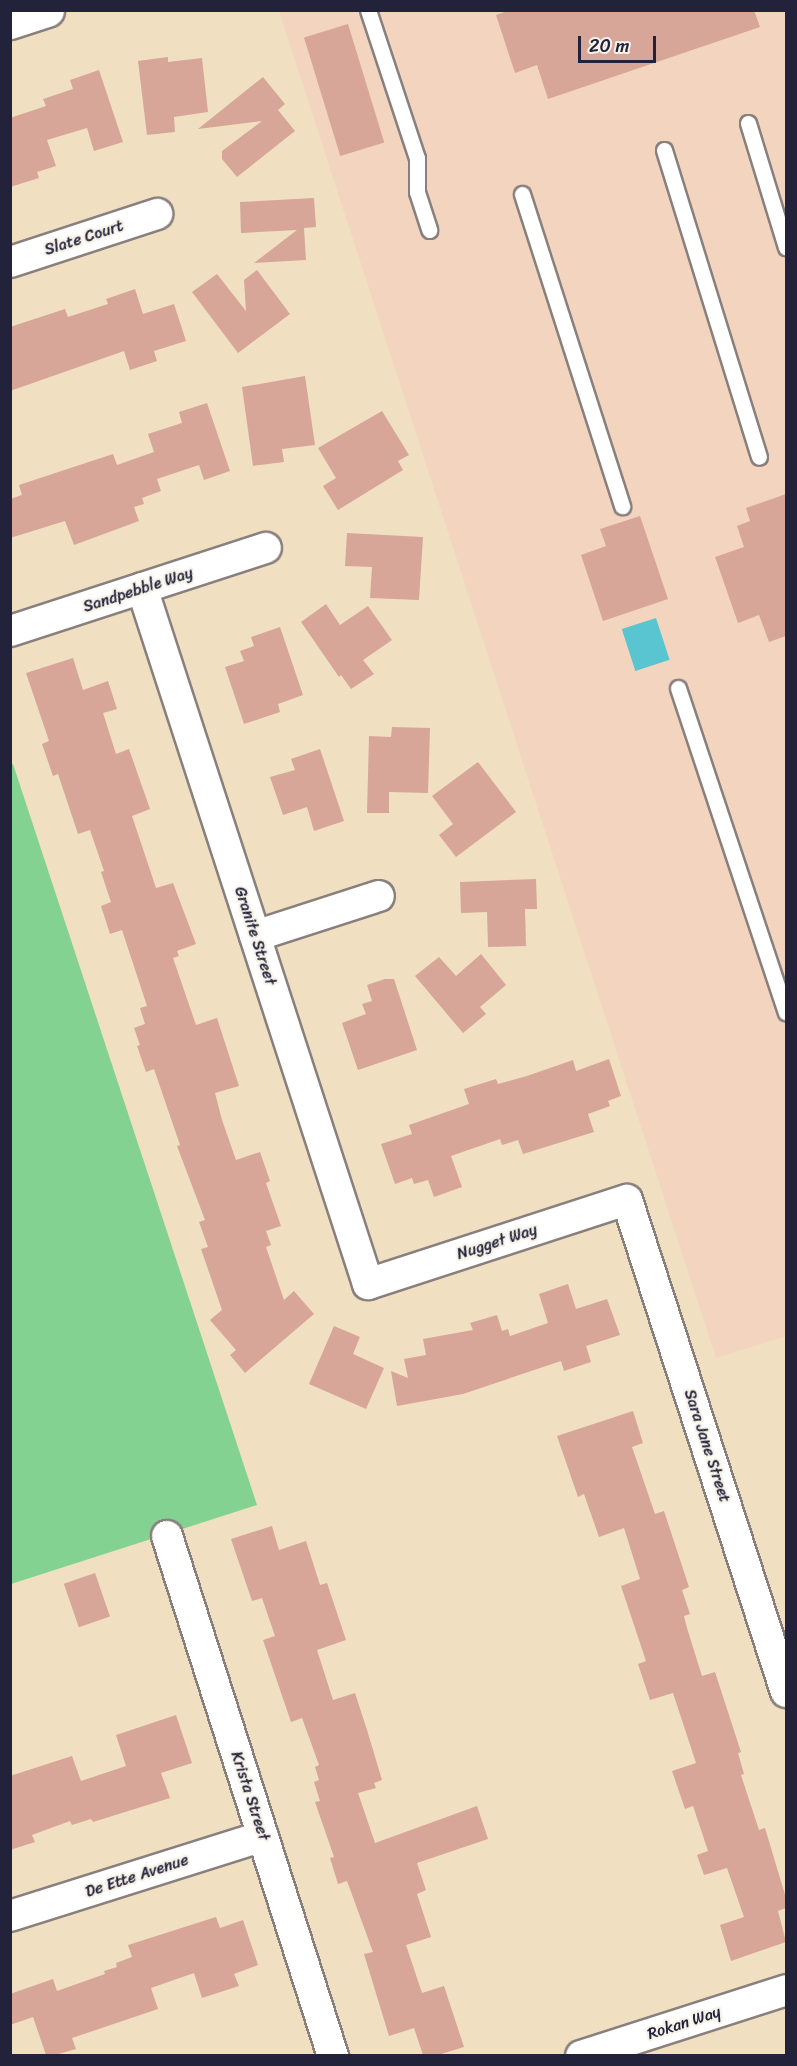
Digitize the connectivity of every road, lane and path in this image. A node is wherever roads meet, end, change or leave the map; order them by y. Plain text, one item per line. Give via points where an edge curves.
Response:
1 (47, 10) edge
2 (368, 10) edge
3 (10, 22) edge
4 (748, 123) dead end
5 (664, 150) dead end
6 (522, 194) dead end
7 (157, 214) dead end
8 (429, 230) dead end
9 (786, 246) edge
10 (10, 262) edge
11 (759, 458) dead end
12 (622, 506) dead end
13 (266, 548) dead end
14 (142, 588) junction
15 (10, 631) edge
16 (678, 688) dead end
17 (379, 896) dead end
18 (255, 936) junction
19 (786, 1013) edge
20 (627, 1200) joint
21 (368, 1284) joint
22 (167, 1536) dead end
23 (784, 1676) edge
24 (263, 1836) junction
25 (10, 1916) edge
26 (786, 1990) edge
27 (333, 2055) edge
28 (581, 2055) edge

1 - 3 street
2 - 8 lane via 417,158 417,192
4 - 9 lane
5 - 11 lane
6 - 12 lane
7 - 10 street, Slate Court
13 - 14 street, Sandpebble Way
14 - 15 street, Sandpebble Way
14 - 18 street, Granite Street
16 - 19 lane
17 - 18 street
18 - 21 street, Granite Street
20 - 21 street, Nugget Way
20 - 23 street, Sara Jane Street
22 - 24 street, Krista Street
24 - 25 street, De Ette Avenue
24 - 27 street, Krista Street
26 - 28 street, Rokan Way

